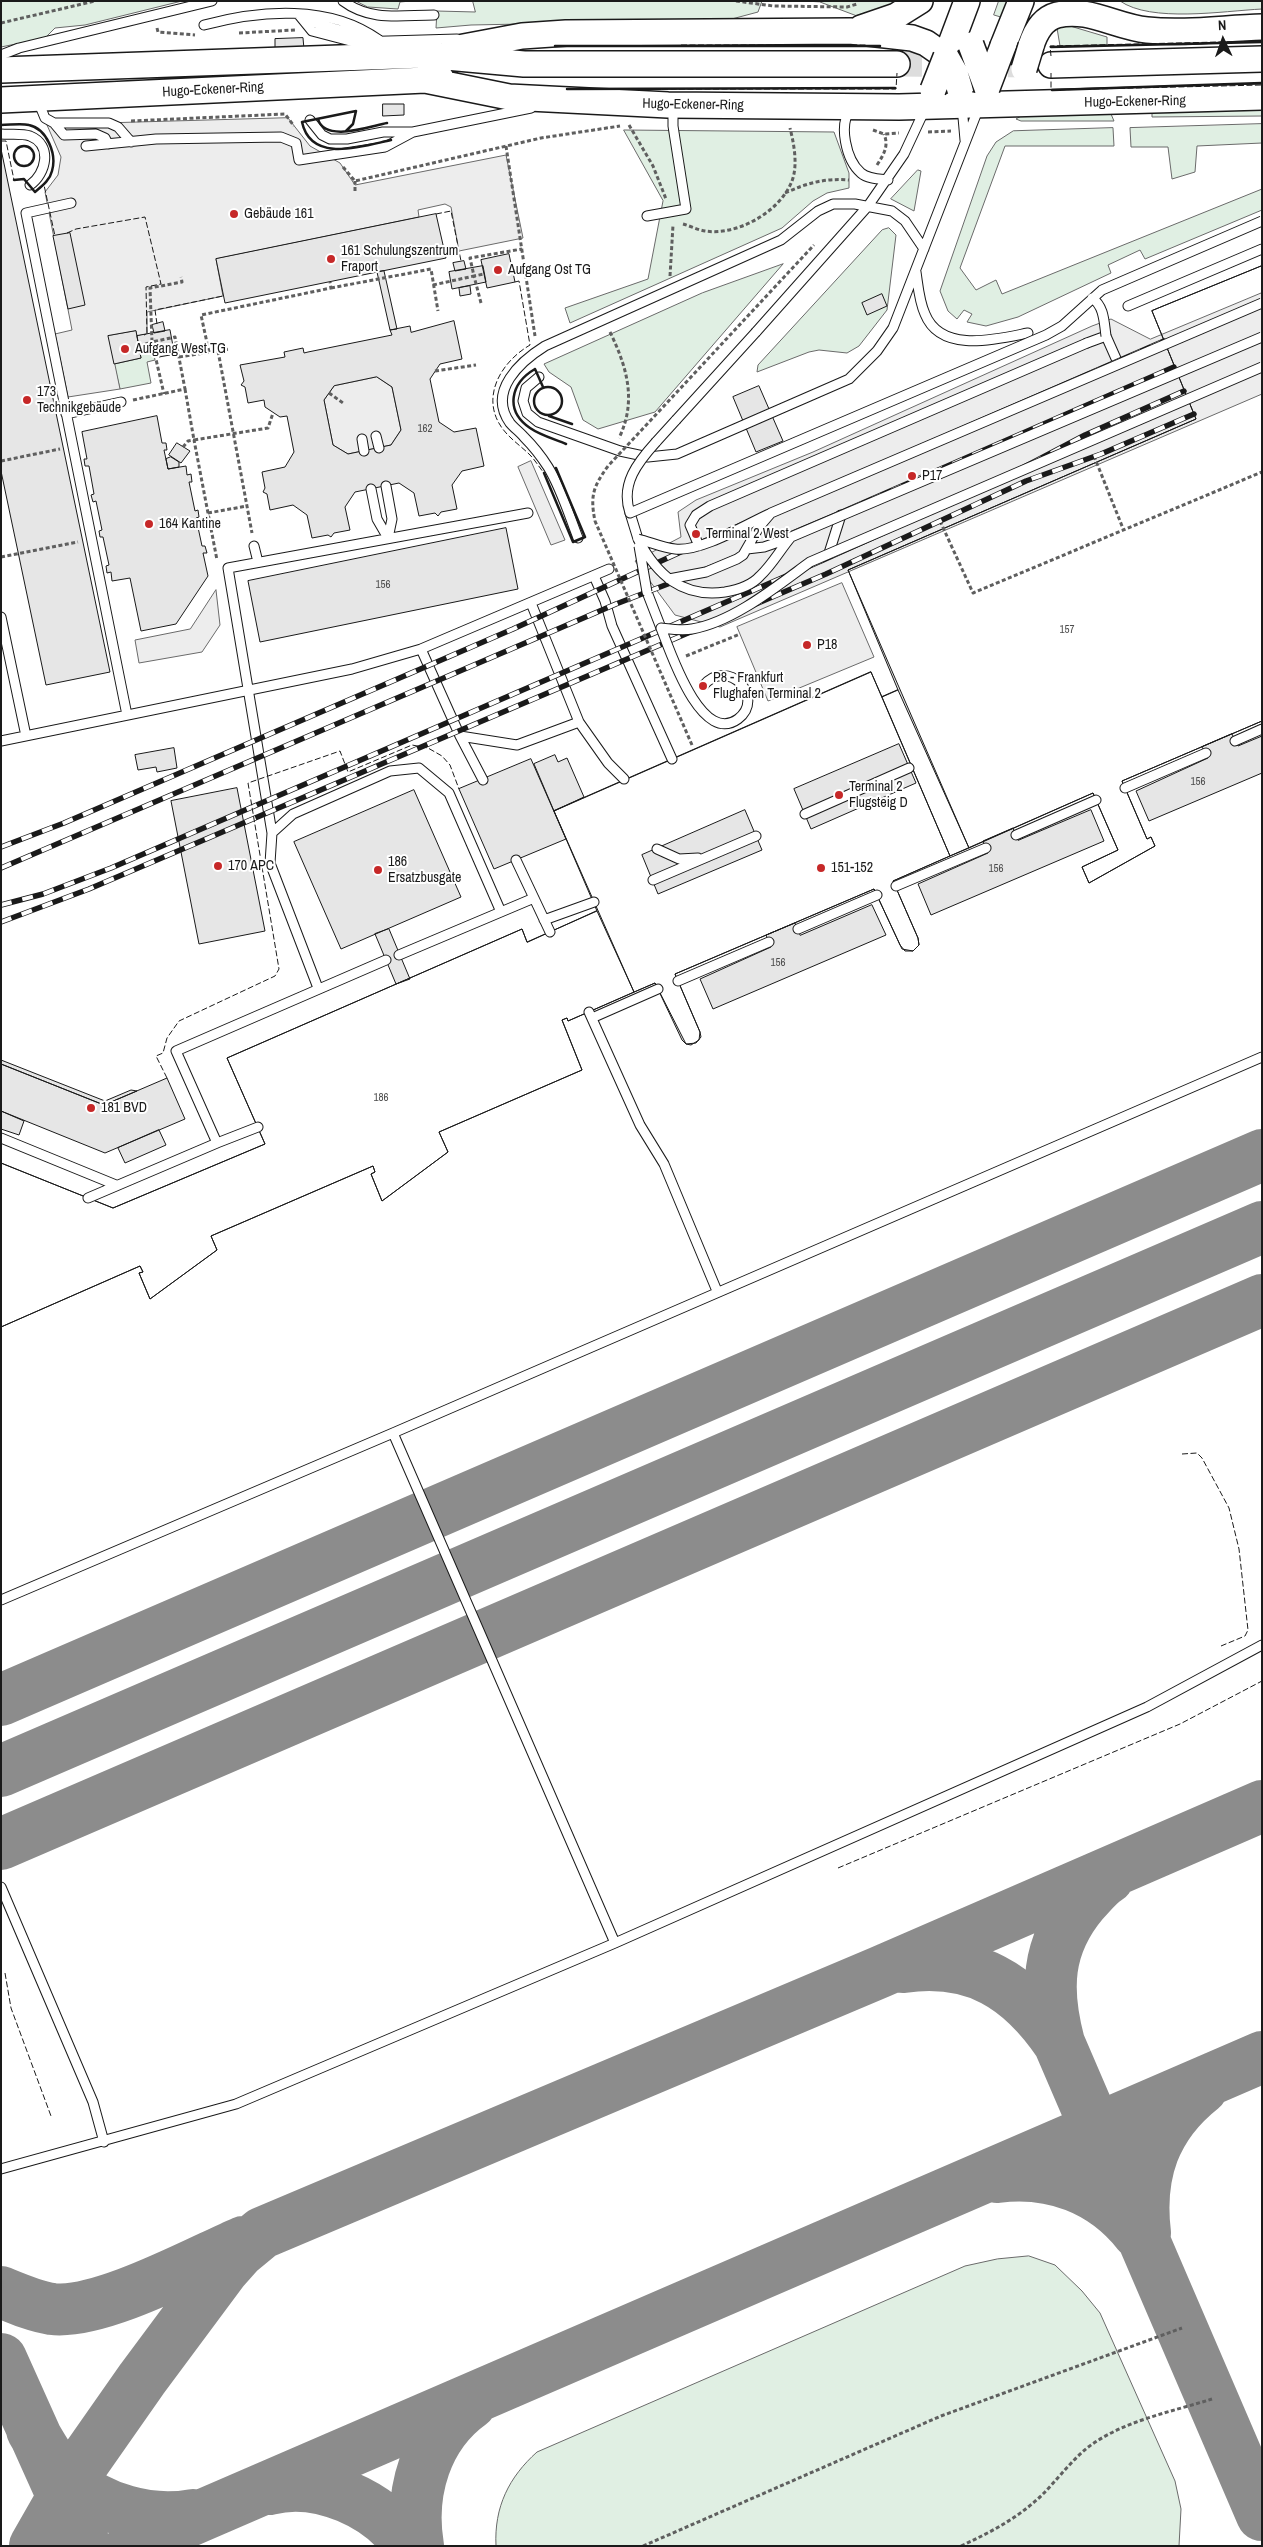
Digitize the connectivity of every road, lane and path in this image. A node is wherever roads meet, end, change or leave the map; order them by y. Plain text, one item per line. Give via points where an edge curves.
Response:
1 (94, 1) edge
2 (195, 1) edge
3 (212, 1) edge
4 (343, 1) edge
5 (736, 1) edge
6 (920, 1) edge
7 (1021, 1) edge
8 (862, 3) dead end
9 (965, 7) edge
10 (185, 8) junction
11 (1095, 9) edge
12 (434, 15) dead end
13 (1, 23) edge
14 (204, 26) dead end
15 (1262, 27) edge
16 (850, 31) junction
17 (522, 36) junction
18 (949, 48) junction
19 (1, 55) edge
20 (424, 55) junction
21 (1262, 59) edge
22 (524, 64) junction
23 (897, 64) tunnel mouth
24 (1051, 65) tunnel mouth
25 (1, 70) edge
26 (425, 80) junction
27 (977, 95) junction
28 (930, 98) junction
29 (1262, 98) edge
30 (37, 99) junction
31 (1, 100) edge
32 (1022, 100) junction
33 (563, 101) junction
34 (673, 105) junction
35 (853, 107) junction
36 (310, 120) dead end
37 (54, 124) junction
38 (629, 125) dead end
39 (790, 127) dead end
40 (964, 130) junction
41 (413, 132) junction
42 (915, 133) junction
43 (1, 134) edge
44 (884, 134) dead end
45 (131, 142) junction
46 (966, 143) junction
47 (108, 144) junction
48 (86, 146) dead end
49 (506, 146) dead end
50 (888, 180) junction
51 (355, 181) dead end
52 (856, 182) dead end
53 (30, 185) dead end
54 (355, 191) dead end
55 (784, 194) junction
56 (71, 203) dead end
57 (868, 206) junction
58 (672, 214) junction
59 (647, 216) dead end
60 (1262, 221) edge
61 (522, 249) junction
62 (924, 249) junction
63 (1262, 249) edge
64 (916, 270) junction
65 (484, 274) dead end
66 (474, 276) junction
67 (181, 277) dead end
68 (330, 282) dead end
69 (434, 285) junction
70 (331, 288) junction
71 (669, 289) junction
72 (1092, 298) junction
73 (481, 303) dead end
74 (1262, 303) edge
75 (1128, 306) dead end
76 (438, 311) dead end
77 (604, 318) junction
78 (1028, 334) dead end
79 (1106, 336) junction
80 (1262, 337) edge
81 (152, 342) junction
82 (139, 346) dead end
83 (230, 349) dead end
84 (538, 350) junction
85 (218, 351) junction
86 (209, 352) junction
87 (179, 357) junction
88 (1118, 363) junction
89 (476, 365) dead end
90 (1262, 367) edge
91 (436, 371) dead end
92 (538, 377) dead end
93 (185, 389) junction
94 (329, 393) dead end
95 (164, 394) junction
96 (121, 402) joint
97 (343, 403) dead end
98 (274, 413) dead end
99 (66, 414) junction
100 (234, 433) junction
101 (376, 436) dead end
102 (362, 439) dead end
103 (194, 440) junction
104 (72, 446) junction
105 (183, 447) dead end
106 (378, 448) dead end
107 (613, 450) junction
108 (364, 451) dead end
109 (1094, 456) dead end
110 (1, 461) edge
111 (1262, 472) edge
112 (386, 486) dead end
113 (371, 489) dead end
114 (247, 506) junction
115 (208, 513) junction
116 (528, 513) dead end
117 (630, 513) junction
118 (771, 513) junction
119 (841, 515) junction
120 (940, 521) dead end
121 (1124, 531) junction
122 (791, 537) junction
123 (388, 538) junction
124 (578, 538) dead end
125 (91, 539) junction
126 (638, 539) junction
127 (254, 546) joint
128 (699, 546) junction
129 (747, 549) junction
130 (830, 553) junction
131 (216, 554) dead end
132 (1, 557) edge
133 (258, 562) junction
134 (609, 569) dead end
135 (594, 576) junction
136 (669, 579) junction
137 (531, 604) junction
138 (1, 617) edge
139 (660, 628) junction
140 (740, 634) dead end
141 (421, 649) junction
142 (685, 656) dead end
143 (667, 664) dead end
144 (658, 668) dead end
145 (703, 686) dead end
146 (248, 691) junction
147 (127, 716) junction
148 (579, 722) junction
149 (1262, 729) edge
150 (26, 736) junction
151 (460, 736) junction
152 (1, 741) edge
153 (1235, 741) dead end
154 (1206, 753) dead end
155 (672, 759) dead end
156 (909, 768) dead end
157 (624, 779) dead end
158 (483, 780) dead end
159 (1125, 788) dead end
160 (1096, 800) dead end
161 (805, 814) dead end
162 (272, 833) junction
163 (1016, 835) dead end
164 (756, 836) dead end
165 (986, 848) dead end
166 (657, 849) dead end
167 (703, 858) junction
168 (516, 860) dead end
169 (653, 880) dead end
170 (896, 886) dead end
171 (876, 895) dead end
172 (534, 898) junction
173 (594, 902) dead end
174 (501, 912) junction
175 (544, 920) junction
176 (798, 929) dead end
177 (550, 932) dead end
178 (769, 942) dead end
179 (399, 954) dead end
180 (386, 960) dead end
181 (678, 981) dead end
182 (318, 988) junction
183 (658, 989) dead end
184 (1262, 1057) edge
185 (258, 1127) dead end
186 (1, 1138) edge
187 (217, 1143) junction
188 (116, 1185) junction
189 (88, 1198) dead end
190 (717, 1291) junction
191 (393, 1433) junction
192 (1, 1600) edge
193 (1262, 1645) edge
194 (1, 1886) edge
195 (615, 1943) junction
196 (104, 2142) junction
197 (1, 2170) edge
198 (1182, 2328) dead end
199 (1212, 2399) dead end
200 (643, 2546) edge
201 (961, 2546) edge

1 - 13 path
2 - 10 lane
3 - 10 lane
4 - 12 lane via 363,14
5 - 8 path via 773,6 848,7
6 - 16 street via 896,16
7 - 27 street, bridge via 1004,46
9 - 18 street
10 - 19 lane
11 - 15 street via 1118,24 1148,30
11 - 32 street, bridge via 1050,18 1037,30 1024,69
14 - 17 lane via 253,14 300,15 379,40
16 - 17 street, Hugo-Eckener-Ring
16 - 18 street via 898,35
17 - 20 street, Hugo-Eckener-Ring
18 - 27 street, bridge
18 - 28 street, bridge
20 - 22 street, Hugo-Eckener-Ring
20 - 25 street, Hugo-Eckener-Ring
21 - 24 street
22 - 23 street, Hugo-Eckener-Ring
22 - 26 street, Hugo-Eckener-Ring
26 - 30 street, Hugo-Eckener-Ring
26 - 33 street, Hugo-Eckener-Ring via 509,97
27 - 28 street, Hugo-Eckener-Ring
27 - 32 street, Hugo-Eckener-Ring
27 - 40 lane
27 - 46 lane
28 - 35 street, Hugo-Eckener-Ring
28 - 42 lane
29 - 32 street, Hugo-Eckener-Ring
30 - 31 street, Hugo-Eckener-Ring
30 - 37 lane via 45,118
33 - 34 street, Hugo-Eckener-Ring
33 - 41 lane
34 - 35 street, Hugo-Eckener-Ring
34 - 58 lane via 673,126 686,209
35 - 50 lane via 845,118 844,126 852,162 869,177
36 - 41 lane via 322,135 330,139 383,132
37 - 45 lane via 109,122
37 - 47 lane via 64,135 96,134 105,138
38 - 58 path via 653,166
39 - 55 path via 795,161 792,181
40 - 42 path
40 - 46 lane
41 - 45 lane via 385,147 299,160 296,143 281,137 201,137
42 - 44 path
42 - 50 lane
43 - 53 lane via 28,135 42,147 44,169
45 - 47 lane
46 - 62 lane
47 - 48 lane
49 - 61 path
50 - 57 lane
51 - 54 path
52 - 55 path via 831,178
55 - 58 path via 764,214 728,230 706,231 682,223
56 - 99 lane via 26,214
57 - 62 lane via 899,216
57 - 71 lane via 828,206 781,240
57 - 117 lane, bridge via 643,456 628,487
58 - 59 lane
58 - 71 path
60 - 72 lane, bridge via 1116,282
61 - 66 path via 470,258
61 - 84 path
62 - 64 lane
63 - 75 lane
64 - 78 lane via 924,314 939,331 964,341 978,342
64 - 107 lane via 888,337 849,379 677,454 648,457
65 - 66 path
66 - 69 path
66 - 73 path
67 - 81 path via 182,282 150,288
68 - 70 path
69 - 70 path via 430,269
69 - 76 path
70 - 86 path via 201,315
71 - 77 lane
72 - 79 lane, bridge via 1100,306
72 - 117 lane, bridge via 1062,326 1046,335
74 - 88 lane, bridge
77 - 84 lane
77 - 107 path via 626,369 629,389 626,420
79 - 88 lane
79 - 128 lane, bridge via 710,506 696,515 690,525
80 - 119 lane, bridge
81 - 82 path
81 - 87 path via 175,338
81 - 95 path
83 - 85 path
84 - 124 lane via 516,368 508,380 505,410 510,423 549,470
85 - 86 path
85 - 100 path
86 - 87 path
87 - 93 path
88 - 118 lane, bridge
89 - 91 path
90 - 130 lane, bridge
92 - 107 lane via 524,394 524,406 532,419
93 - 95 path
93 - 103 path
94 - 97 path
95 - 96 path
96 - 99 lane
98 - 100 path via 268,428
99 - 104 lane
100 - 103 path
100 - 114 path
101 - 106 lane
102 - 108 lane
103 - 105 path
103 - 115 path
104 - 110 path
104 - 125 lane
109 - 121 path
111 - 121 path
112 - 123 lane via 392,519
113 - 123 lane via 377,519
114 - 115 path
114 - 127 path
115 - 131 path
116 - 123 lane
117 - 126 lane
118 - 128 lane, bridge
118 - 129 lane, bridge
119 - 122 lane, bridge
119 - 130 lane
120 - 121 path via 973,593
122 - 129 lane, bridge via 764,547
122 - 136 lane, bridge via 760,576 738,588 704,594 687,590
123 - 133 lane
125 - 132 path
125 - 147 lane
126 - 128 lane, bridge via 674,550
126 - 136 lane, bridge via 649,559
126 - 139 lane, bridge via 647,592
127 - 133 lane
129 - 136 lane, bridge via 743,555 706,572
130 - 139 lane, bridge via 810,562 750,605 691,629
133 - 146 lane via 228,568
134 - 135 lane
135 - 137 lane
135 - 155 lane via 612,626
137 - 141 lane
137 - 148 lane
138 - 150 lane
139 - 145 lane, bridge via 698,709 716,723 727,723 747,707 744,686 736,679 718,676
140 - 142 path
141 - 146 lane via 352,669
141 - 151 lane
143 - 144 path
146 - 147 lane
146 - 162 lane
147 - 150 lane
148 - 151 lane via 518,745
148 - 157 lane via 608,763
149 - 153 lane
150 - 152 lane
151 - 158 lane
154 - 159 lane
156 - 161 lane
160 - 163 lane
162 - 174 lane via 293,814 390,771 419,768 449,793
162 - 182 lane via 270,863
164 - 167 lane
165 - 170 lane
166 - 167 lane via 679,859
167 - 169 lane
168 - 172 lane
171 - 176 lane
172 - 174 lane
172 - 175 lane
173 - 175 lane
174 - 179 lane
175 - 177 lane
178 - 181 lane
180 - 182 lane
182 - 187 lane via 176,1051
183 - 190 lane via 591,1015 640,1125 664,1164
184 - 190 lane
185 - 187 lane
186 - 188 lane
187 - 188 lane
188 - 189 lane
190 - 191 lane
191 - 192 lane
191 - 195 lane
193 - 195 lane via 1147,1707
194 - 196 lane via 93,2102
195 - 196 lane via 236,2104
196 - 197 lane
198 - 200 path via 941,2416
199 - 201 path via 1114,2431 1086,2448 1041,2496 1018,2515

